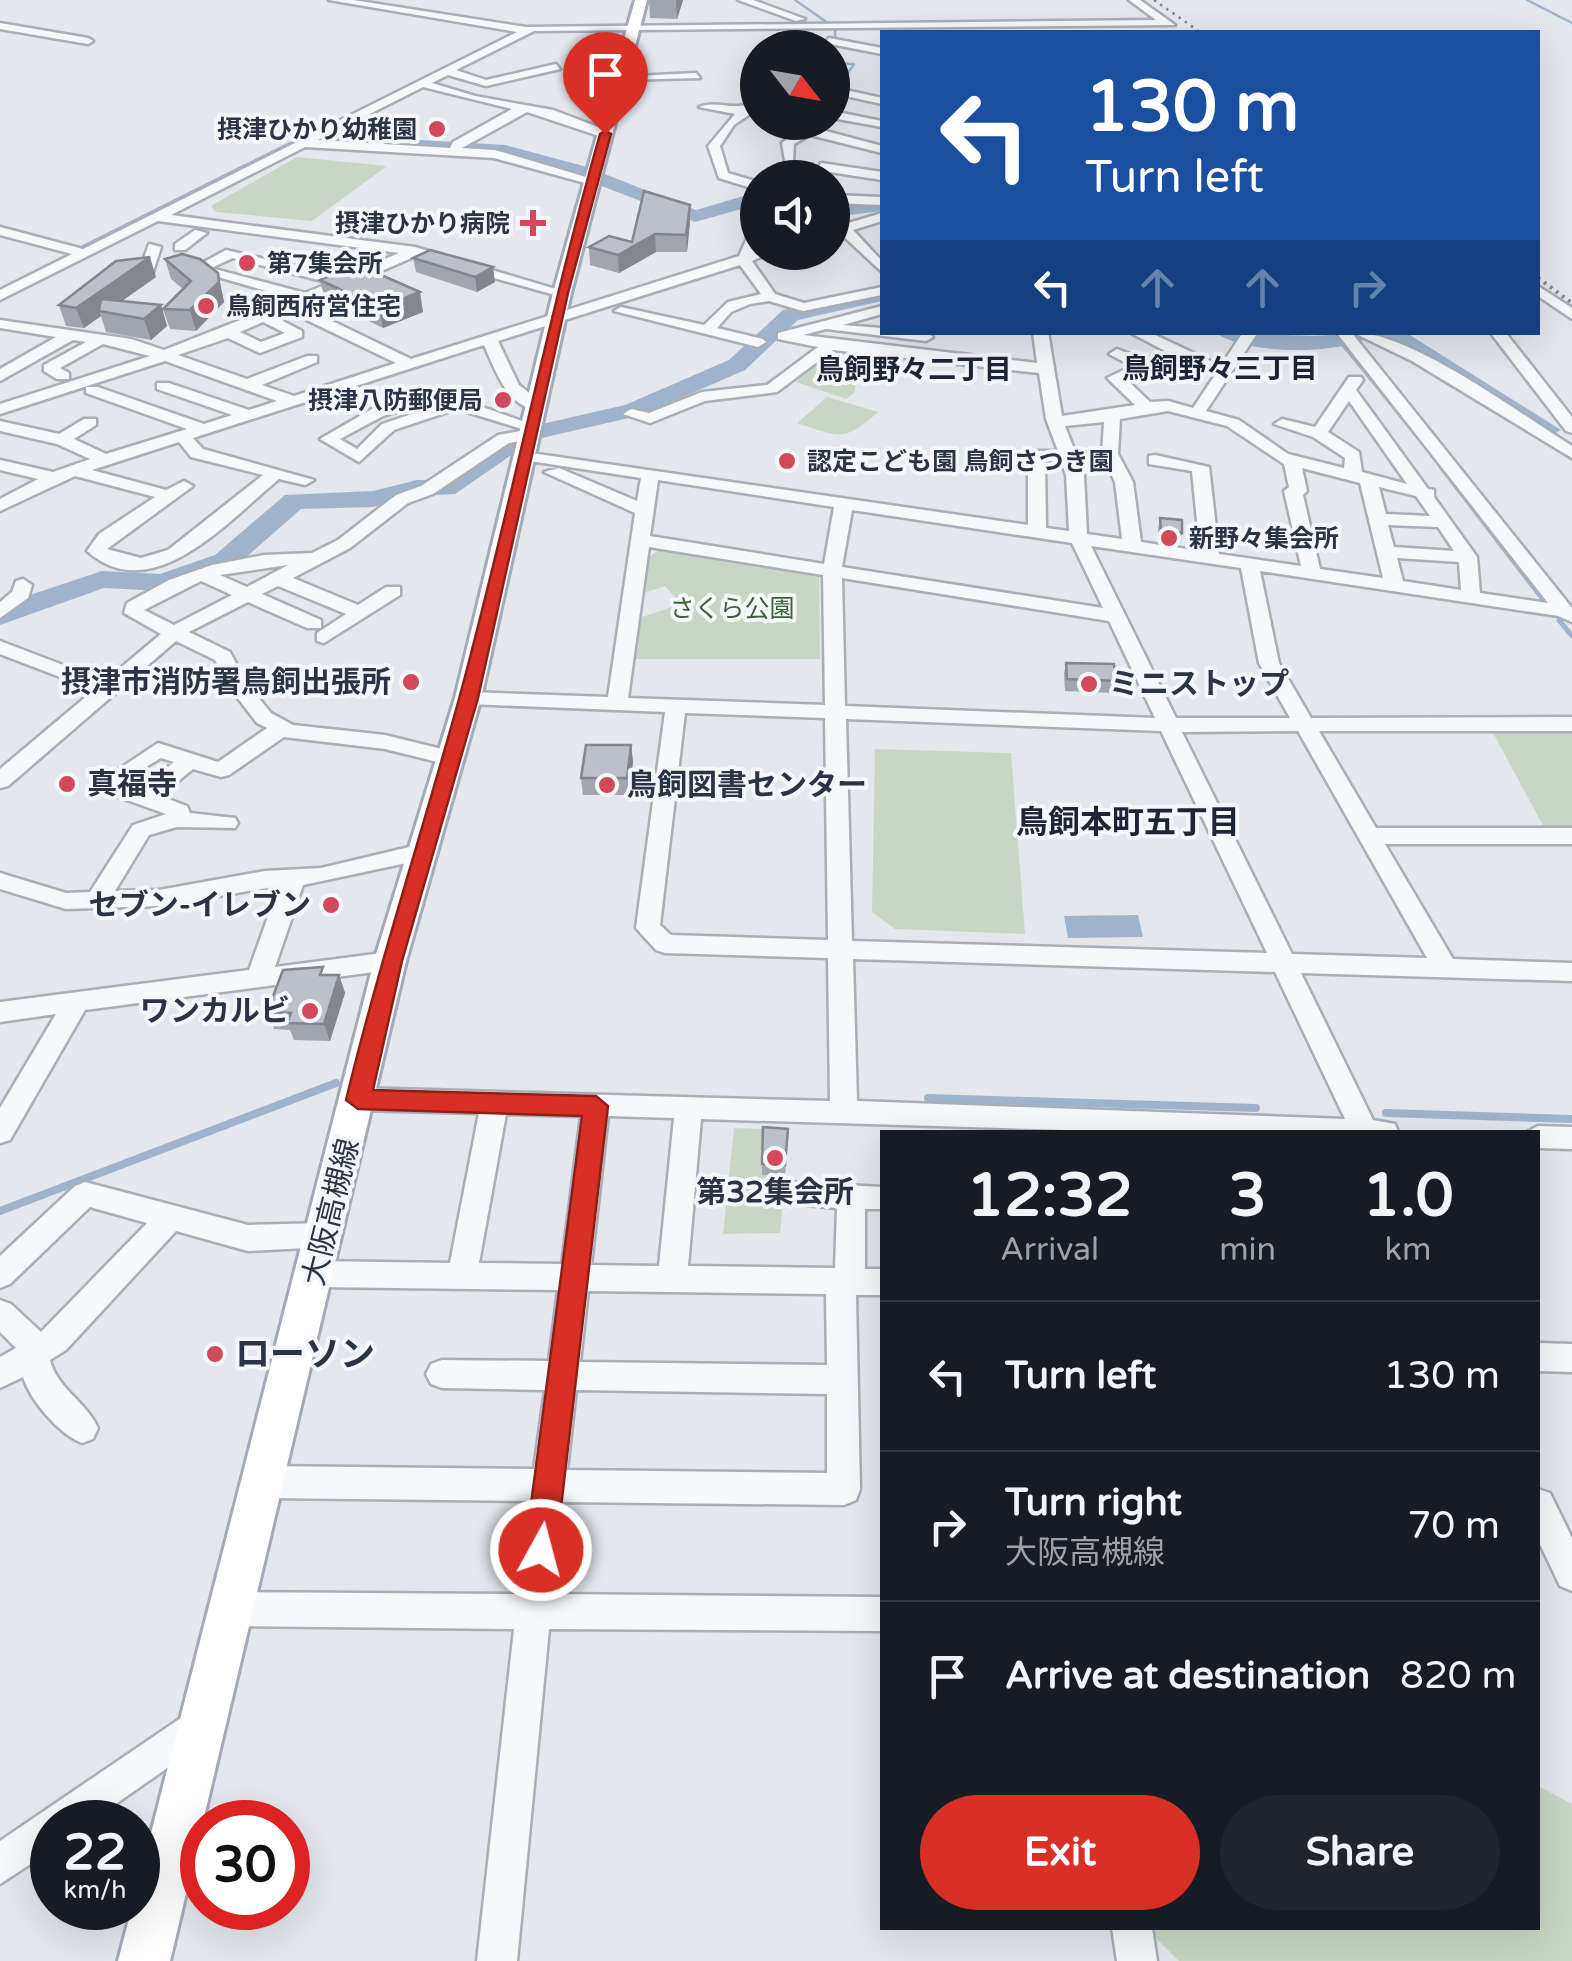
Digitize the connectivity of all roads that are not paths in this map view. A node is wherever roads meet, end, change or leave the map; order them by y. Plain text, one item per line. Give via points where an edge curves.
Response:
1 (334, 0) edge
2 (641, 0) edge
3 (743, 0) edge
4 (1134, 0) edge
5 (792, 2) edge
6 (974, 23) edge
7 (820, 24) junction
8 (0, 26) edge
9 (634, 27) junction
10 (1098, 28) edge
11 (1172, 28) edge
12 (526, 30) junction
13 (824, 30) edge
14 (88, 41) dead end
15 (850, 47) edge
16 (880, 51) edge
17 (465, 60) junction
18 (556, 67) dead end
19 (444, 70) junction
20 (517, 76) junction
21 (620, 76) junction
22 (648, 76) junction
23 (696, 76) dead end
24 (419, 82) junction
25 (534, 84) dead end
26 (675, 89) dead end
27 (850, 94) edge
28 (716, 98) dead end
29 (479, 100) junction
30 (880, 101) edge
31 (528, 107) junction
32 (740, 115) joint
33 (850, 118) edge
34 (880, 124) edge
35 (605, 134) junction
36 (850, 138) edge
37 (793, 140) edge
38 (300, 143) junction
39 (880, 149) edge
40 (455, 152) junction
41 (789, 158) dead end
42 (850, 173) edge
43 (880, 176) edge
44 (593, 180) junction
45 (740, 181) edge
46 (850, 200) edge
47 (880, 201) edge
48 (154, 217) junction
49 (880, 218) edge
50 (136, 226) junction
51 (850, 226) edge
52 (0, 231) edge
53 (200, 233) junction
54 (254, 240) junction
55 (850, 240) edge
56 (154, 247) dead end
57 (180, 247) dead end
58 (415, 251) junction
59 (84, 253) junction
60 (231, 253) junction
61 (390, 263) junction
62 (740, 264) edge
63 (880, 266) edge
64 (751, 270) edge
65 (168, 271) edge
66 (345, 282) junction
67 (718, 287) junction
68 (880, 291) edge
69 (1540, 292) edge
70 (0, 296) edge
71 (770, 297) junction
72 (306, 298) junction
73 (560, 304) junction
74 (288, 306) junction
75 (595, 306) junction
76 (1540, 308) edge
77 (880, 310) edge
78 (1566, 311) edge
79 (264, 317) junction
80 (60, 318) edge
81 (0, 324) edge
82 (814, 326) junction
83 (46, 330) junction
84 (880, 331) edge
85 (228, 332) junction
86 (708, 332) junction
87 (72, 334) junction
88 (927, 335) edge
89 (1040, 335) edge
90 (1143, 335) edge
91 (1166, 335) edge
92 (1411, 335) edge
93 (1499, 335) edge
94 (1249, 336) edge
95 (1351, 337) edge
96 (102, 339) junction
97 (489, 339) junction
98 (1156, 341) junction
99 (758, 342) dead end
100 (829, 346) junction
101 (1180, 352) junction
102 (1117, 354) dead end
103 (925, 355) junction
104 (173, 356) junction
105 (312, 359) dead end
106 (408, 364) junction
107 (1145, 366) junction
108 (1366, 367) junction
109 (1045, 369) junction
110 (1224, 374) junction
111 (0, 376) edge
112 (63, 376) dead end
113 (143, 381) dead end
114 (250, 384) junction
115 (346, 384) junction
116 (163, 386) dead end
117 (1348, 388) junction
118 (92, 390) dead end
119 (0, 394) edge
120 (294, 400) junction
121 (24, 401) junction
122 (451, 406) junction
123 (1146, 407) junction
124 (0, 408) edge
125 (378, 412) junction
126 (249, 414) junction
127 (630, 414) dead end
128 (1112, 416) junction
129 (1195, 416) junction
130 (90, 422) dead end
131 (1056, 422) junction
132 (1282, 424) dead end
133 (0, 426) edge
134 (1572, 428) edge
135 (204, 429) junction
136 (530, 431) junction
137 (1318, 433) junction
138 (182, 436) junction
139 (1572, 437) edge
140 (62, 440) junction
141 (1572, 453) edge
142 (1070, 456) junction
143 (105, 460) junction
144 (1154, 460) dead end
145 (1292, 460) junction
146 (0, 465) edge
147 (617, 469) junction
148 (74, 470) junction
149 (553, 472) dead end
150 (275, 473) junction
151 (650, 474) junction
152 (54, 477) junction
153 (1360, 477) junction
154 (305, 480) dead end
155 (590, 488) junction
156 (1428, 494) junction
157 (844, 502) junction
158 (0, 506) edge
159 (645, 511) junction
160 (1488, 516) junction
161 (1375, 519) junction
162 (1444, 519) junction
163 (1038, 531) junction
164 (1078, 537) junction
165 (641, 540) junction
166 (1132, 544) junction
167 (1384, 552) junction
168 (1210, 556) junction
169 (1468, 557) junction
170 (316, 560) junction
171 (1249, 562) junction
172 (832, 571) junction
173 (1311, 572) junction
174 (202, 574) junction
175 (279, 578) junction
176 (23, 584) dead end
177 (1394, 584) junction
178 (393, 591) dead end
179 (248, 594) junction
180 (1471, 596) junction
181 (0, 612) edge
182 (360, 613) junction
183 (1116, 616) junction
184 (1568, 616) edge
185 (175, 632) junction
186 (1, 648) edge
187 (106, 688) junction
188 (468, 698) junction
189 (617, 703) junction
190 (676, 705) junction
191 (835, 711) junction
192 (1572, 724) edge
193 (1169, 725) junction
194 (1306, 725) junction
195 (282, 728) junction
196 (450, 758) junction
197 (190, 760) junction
198 (0, 781) edge
199 (142, 799) junction
200 (176, 819) junction
201 (228, 824) dead end
202 (1370, 836) junction
203 (1572, 836) edge
204 (422, 852) junction
205 (294, 877) junction
206 (0, 881) edge
207 (96, 900) junction
208 (840, 952) junction
209 (390, 961) junction
210 (1281, 964) junction
211 (1446, 969) junction
212 (1572, 972) edge
213 (258, 981) junction
214 (76, 1003) junction
215 (0, 1012) edge
216 (358, 1100) junction
217 (494, 1103) junction
218 (596, 1106) junction
219 (688, 1111) junction
220 (844, 1113) junction
221 (3, 1121) edge
222 (999, 1124) edge
223 (1274, 1130) edge
224 (1364, 1130) edge
225 (1540, 1137) edge
226 (1572, 1138) edge
227 (786, 1194) dead end
228 (851, 1197) junction
229 (880, 1198) edge
230 (171, 1217) junction
231 (325, 1235) junction
232 (316, 1274) junction
233 (0, 1275) edge
234 (462, 1277) junction
235 (574, 1280) junction
236 (672, 1280) junction
237 (845, 1281) junction
238 (880, 1282) edge
239 (0, 1314) edge
240 (32, 1352) junction
241 (1540, 1357) edge
242 (1572, 1358) edge
243 (0, 1374) edge
244 (442, 1374) dead end
245 (562, 1379) junction
246 (842, 1380) junction
247 (82, 1428) dead end
248 (265, 1482) junction
249 (548, 1488) junction
250 (1540, 1509) edge
251 (1572, 1574) edge
252 (234, 1609) junction
253 (533, 1612) junction
254 (880, 1614) edge
255 (204, 1720) junction
256 (90, 1800) edge
257 (30, 1843) edge
258 (0, 1865) edge
259 (1132, 1930) edge
260 (144, 1961) edge
261 (497, 1961) edge
262 (1138, 1961) edge

1 - 12 street
2 - 9 main road, 大阪高槻線
3 - 7 street
4 - 11 street
5 - 7 street
6 - 7 street
6 - 10 street
7 - 9 street
7 - 13 street
8 - 14 street
9 - 12 street
9 - 21 main road, 大阪高槻線
10 - 11 street
12 - 17 street
15 - 16 street
17 - 19 street
17 - 20 street
18 - 20 street
19 - 20 street via 486,82
19 - 24 street
21 - 22 street
21 - 35 main road, 大阪高槻線
22 - 23 street
22 - 26 street
24 - 29 street
24 - 38 street
25 - 29 street
27 - 30 street
28 - 32 street via 701,110
29 - 31 street
31 - 35 street
31 - 40 street via 493,120 482,136
32 - 45 street via 714,146 723,176
33 - 34 street
35 - 44 main road, 大阪高槻線
36 - 39 street
37 - 41 street
38 - 40 street
38 - 48 street
40 - 44 street via 522,160
42 - 43 street
44 - 73 main road, 大阪高槻線
46 - 47 street
48 - 50 street
48 - 58 street
49 - 51 street
50 - 53 street
50 - 59 street
52 - 59 street
53 - 54 street
53 - 57 street
54 - 60 street
54 - 61 street
55 - 63 street
56 - 65 street via 139,272
58 - 61 street
58 - 73 street
59 - 70 street
60 - 66 street
60 - 72 street via 192,268
61 - 66 street
62 - 67 street
64 - 71 street
66 - 72 street
67 - 71 street
67 - 75 street
67 - 86 street
68 - 71 street via 803,308
69 - 78 street
72 - 74 street
73 - 75 street
73 - 97 street
73 - 136 main road, 大阪高槻線
74 - 79 street
74 - 106 street
75 - 86 street
76 - 78 street
77 - 82 street
79 - 85 street
79 - 85 street via 298,334 260,348
80 - 83 street
81 - 83 street
82 - 84 street
82 - 100 street via 783,336
83 - 87 street
85 - 104 street
86 - 99 street
87 - 96 street
87 - 111 street
88 - 103 street
89 - 109 street
90 - 98 street
91 - 98 street
92 - 139 street
93 - 134 street
94 - 110 street
95 - 108 street
95 - 141 street via 1387,343
96 - 104 street
96 - 112 street via 48,368
97 - 106 street
97 - 136 street
98 - 101 street
100 - 103 street
100 - 127 street via 772,389 702,398 650,418
101 - 107 street
101 - 110 street via 1207,358
102 - 107 street
103 - 109 street
104 - 113 street
104 - 114 street
104 - 121 street
105 - 114 street
106 - 115 street
107 - 123 street via 1115,378
108 - 117 street
108 - 160 street
109 - 131 street
110 - 129 street
114 - 120 street
115 - 120 street
115 - 125 street
116 - 126 street
117 - 137 street
117 - 156 street
118 - 135 street
119 - 121 street
120 - 126 street
121 - 124 street
122 - 125 street via 428,400
122 - 125 street via 388,427 360,457 328,439
122 - 136 street
123 - 128 street
123 - 129 street
126 - 135 street
128 - 131 street
128 - 166 street via 1110,454 1124,482
129 - 145 street via 1232,423
130 - 140 street
131 - 142 street
132 - 137 street
133 - 140 street
135 - 138 street
136 - 147 street
136 - 170 street via 504,439 431,488 402,499
136 - 188 main road, 大阪高槻線
137 - 153 street via 1352,456
138 - 143 street
138 - 150 street via 197,453
140 - 143 street
142 - 163 street via 1036,456
142 - 164 street
143 - 148 street
144 - 168 street via 1200,467
145 - 153 street
145 - 173 street via 1298,490 1292,491
146 - 152 street
147 - 151 street
147 - 155 street
148 - 150 street via 176,492 105,538 96,551 140,564 159,562
148 - 152 street
149 - 155 street
150 - 154 street
151 - 157 street
151 - 159 street
152 - 158 street
153 - 156 street
153 - 161 street
155 - 159 street
156 - 162 street
157 - 163 street
157 - 172 street
159 - 165 street
160 - 162 street
160 - 184 street
161 - 162 street
161 - 167 street
162 - 169 street
163 - 164 street
164 - 166 street
164 - 183 street
165 - 172 street
165 - 189 street
166 - 168 street
167 - 169 street
167 - 177 street
168 - 171 street
169 - 180 street
170 - 174 street via 236,562
170 - 175 street
171 - 173 street
171 - 194 street via 1269,663
172 - 183 street
172 - 191 street
173 - 177 street
174 - 179 street
174 - 185 street via 134,607 134,613
175 - 179 street
175 - 182 street
176 - 181 street
177 - 180 street
178 - 182 street
179 - 182 street via 319,631
179 - 185 street
180 - 184 street
183 - 193 street
185 - 187 street
185 - 195 street via 223,656 264,718
186 - 187 street
187 - 198 street
188 - 189 street
188 - 196 main road, 大阪高槻線
189 - 190 street
190 - 191 street
190 - 208 street via 648,928 665,944
191 - 193 street
191 - 208 street
192 - 194 street
193 - 194 street
193 - 210 street
194 - 202 street
195 - 196 street
195 - 197 street via 221,770
196 - 204 main road, 大阪高槻線
197 - 199 street
197 - 199 street via 158,750 117,779
199 - 200 street via 179,812
200 - 201 street
200 - 207 street via 141,830
202 - 203 street
202 - 211 street
204 - 205 street
204 - 209 main road, 大阪高槻線
205 - 207 street via 159,898
205 - 213 street
206 - 207 street via 66,901
208 - 210 street
208 - 220 street
209 - 213 street
209 - 216 main road, 大阪高槻線
210 - 211 street
210 - 224 street
211 - 212 street
213 - 214 street
214 - 215 street
214 - 221 street
216 - 217 street
216 - 231 main road, 大阪高槻線
217 - 218 street
217 - 234 street
218 - 219 street
218 - 235 street
219 - 220 street
219 - 236 street
220 - 222 street
222 - 223 street
225 - 226 street
227 - 228 street
228 - 229 street
228 - 237 street
230 - 231 street via 248,1238
230 - 233 street via 85,1194
230 - 240 street via 55,1340
231 - 232 main road, 大阪高槻線
232 - 234 street
232 - 248 main road, 大阪高槻線
234 - 235 street
235 - 236 street
235 - 245 street
236 - 237 street
237 - 238 street
237 - 246 street
239 - 240 street via 28,1336
240 - 243 street
240 - 247 street via 40,1382
241 - 242 street
244 - 245 street
245 - 246 street
245 - 249 street
246 - 249 street via 844,1489
248 - 249 street
248 - 252 main road, 大阪高槻線
249 - 253 street
250 - 251 street
252 - 253 street
252 - 255 main road, 大阪高槻線
253 - 254 street
253 - 261 street
255 - 256 street
255 - 260 main road, 大阪高槻線
257 - 258 street
259 - 262 street

